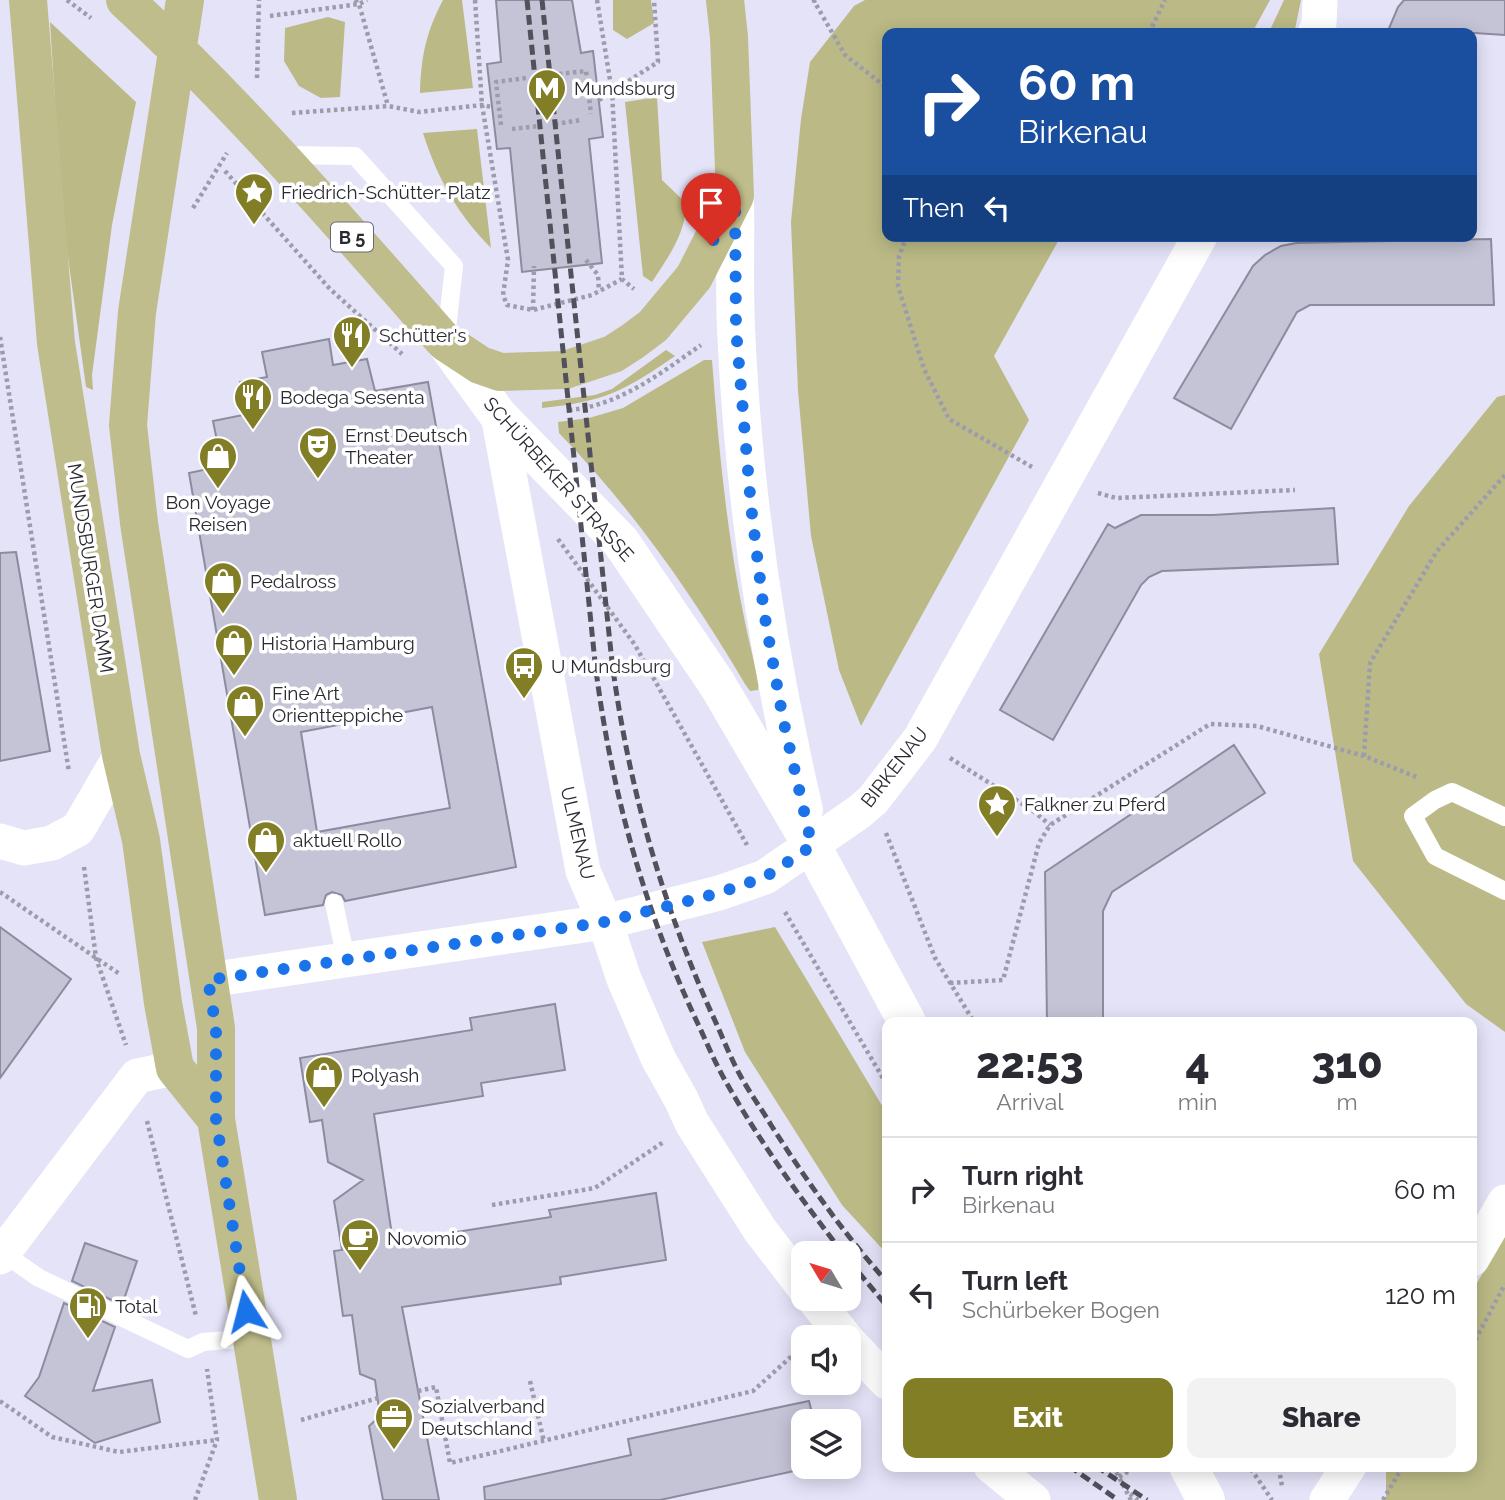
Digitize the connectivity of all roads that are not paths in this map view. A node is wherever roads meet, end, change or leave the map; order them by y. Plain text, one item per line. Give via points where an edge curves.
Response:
1 (28, 0) edge
2 (125, 0) edge
3 (185, 0) edge
4 (755, 0) edge
5 (1320, 0) edge
6 (727, 18) edge
7 (1317, 28) edge
8 (178, 49) junction
9 (261, 137) junction
10 (735, 196) junction
11 (1197, 242) edge
12 (446, 342) junction
13 (498, 415) junction
14 (121, 755) junction
15 (1505, 817) edge
16 (0, 841) edge
17 (812, 846) junction
18 (1505, 891) edge
19 (334, 903) dead end
20 (605, 922) junction
21 (346, 959) junction
22 (208, 980) junction
23 (904, 1017) edge
24 (176, 1068) junction
25 (216, 1119) junction
26 (1505, 1202) edge
27 (1477, 1250) edge
28 (1, 1255) edge
29 (791, 1270) edge
30 (824, 1311) edge
31 (835, 1325) edge
32 (251, 1338) junction
33 (861, 1355) edge
34 (882, 1377) edge
35 (998, 1472) edge
36 (1191, 1472) edge
37 (1345, 1472) edge
38 (278, 1500) edge
39 (1033, 1500) edge
40 (1206, 1500) edge
41 (1327, 1500) edge

1 - 14 main road, MUNDSBURGER DAMM via 56,343
2 - 8 main road, SCHÜRBEKER STRASSE / B 5
3 - 8 main road, MUNDSBURGER DAMM
4 - 6 main road, B 5
5 - 7 street
6 - 10 main road, B 5
8 - 9 main road, SCHÜRBEKER STRASSE / B 5
8 - 22 main road, MUNDSBURGER DAMM via 137,312 128,425
9 - 12 main road, SCHÜRBEKER STRASSE / B 5
9 - 12 lane via 355,156 454,266
10 - 12 main road, B 5 via 694,278 653,326 613,354 565,370 500,372 480,365
10 - 17 main road via 736,329 751,506 780,705
11 - 17 street, BIRKENAU via 920,738 873,800
12 - 13 main road, SCHÜRBEKER STRASSE
13 - 17 main road, SCHÜRBEKER STRASSE via 621,542 717,684
13 - 20 street, ULMENAU via 583,871
14 - 16 street via 78,830 52,843 24,848
14 - 24 main road, MUNDSBURGER DAMM via 141,840
15 - 18 lane via 1452,792 1413,816 1435,856
17 - 20 street, BIRKENAU via 765,877
17 - 23 main road, SCHÜRBEKER STRASSE
19 - 21 lane
20 - 21 street, BIRKENAU
20 - 29 street, ULMENAU via 658,1058 692,1123
21 - 22 street, BIRKENAU
22 - 25 main road, MUNDSBURGER DAMM via 216,1028
24 - 25 main road, MUNDSBURGER DAMM
24 - 28 street via 137,1076
25 - 32 main road, MUNDSBURGER DAMM
26 - 27 street
28 - 32 lane via 188,1349 203,1342
30 - 31 street
32 - 38 main road, MUNDSBURGER DAMM
33 - 34 street
35 - 39 street
36 - 40 main road
37 - 41 street

